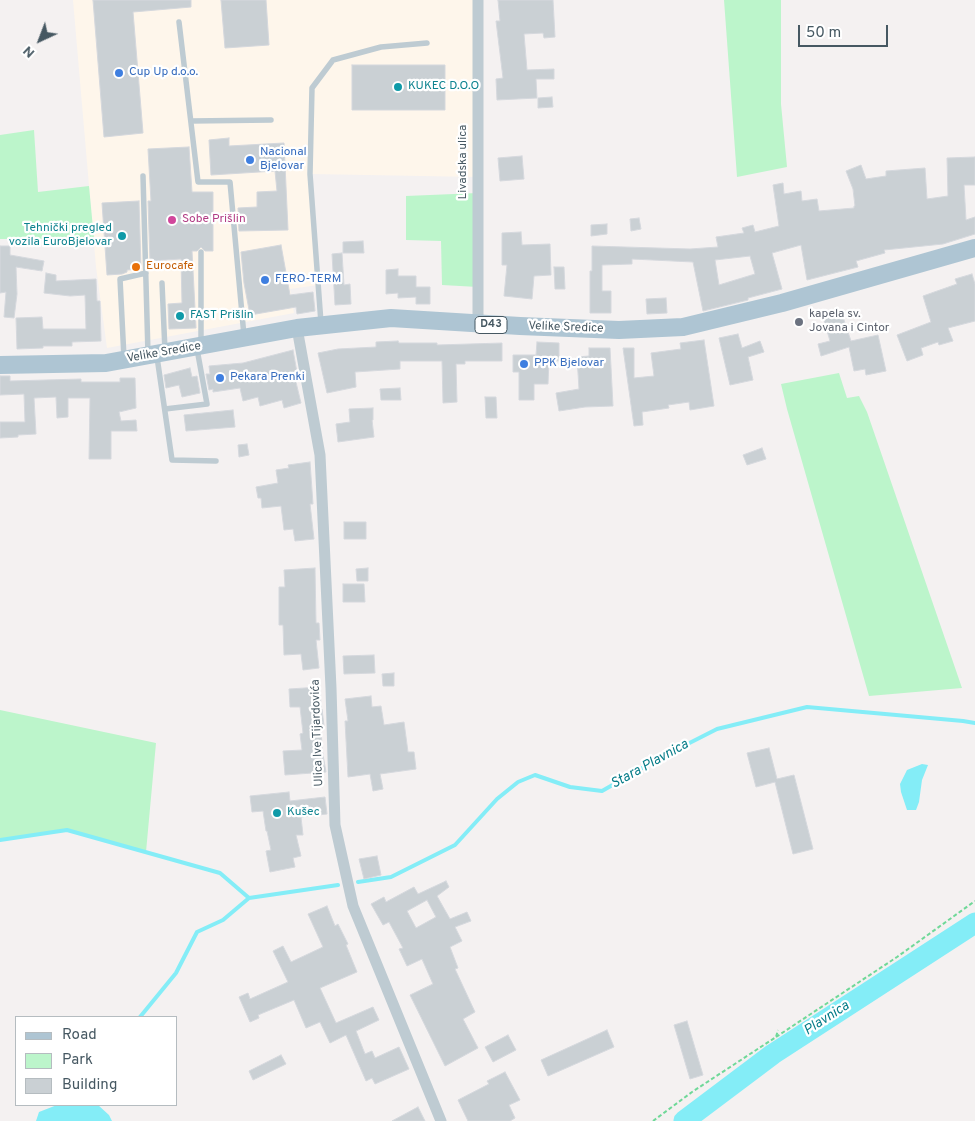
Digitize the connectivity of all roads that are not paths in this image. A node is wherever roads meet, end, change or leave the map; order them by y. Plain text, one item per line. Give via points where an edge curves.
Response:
1 (478, 0) edge
2 (179, 22) dead end
3 (427, 43) dead end
4 (271, 120) dead end
5 (192, 122) junction
6 (143, 176) dead end
7 (975, 248) edge
8 (201, 252) dead end
9 (146, 273) junction
10 (162, 282) dead end
11 (478, 324) junction
12 (321, 325) junction
13 (298, 328) junction
14 (244, 338) junction
15 (198, 347) junction
16 (157, 355) junction
17 (124, 360) junction
18 (0, 365) edge
19 (164, 409) junction
20 (216, 461) dead end
21 (441, 1121) edge

1 - 11 street, Livadska ulica
2 - 5 lane
3 - 12 lane via 381,47 332,60 312,88 310,174
4 - 5 lane
5 - 14 lane via 198,182 230,182
6 - 9 lane
7 - 11 main road, Velike Sredice / D43 via 782,303 683,326 619,330
8 - 15 lane
9 - 16 lane
9 - 17 lane via 120,278
10 - 16 lane
11 - 12 main road, Velike Sredice / D43 via 392,318
12 - 13 main road, Velike Sredice / D43
13 - 14 main road, Velike Sredice / D43
13 - 21 street, Ulica Ive Tijardovića via 320,455 335,825 353,906
14 - 15 main road, Velike Sredice / D43
15 - 16 main road, Velike Sredice / D43
15 - 19 lane via 207,404
16 - 17 main road, Velike Sredice / D43
16 - 19 lane
17 - 18 main road, Velike Sredice / D43
19 - 20 lane via 172,460

